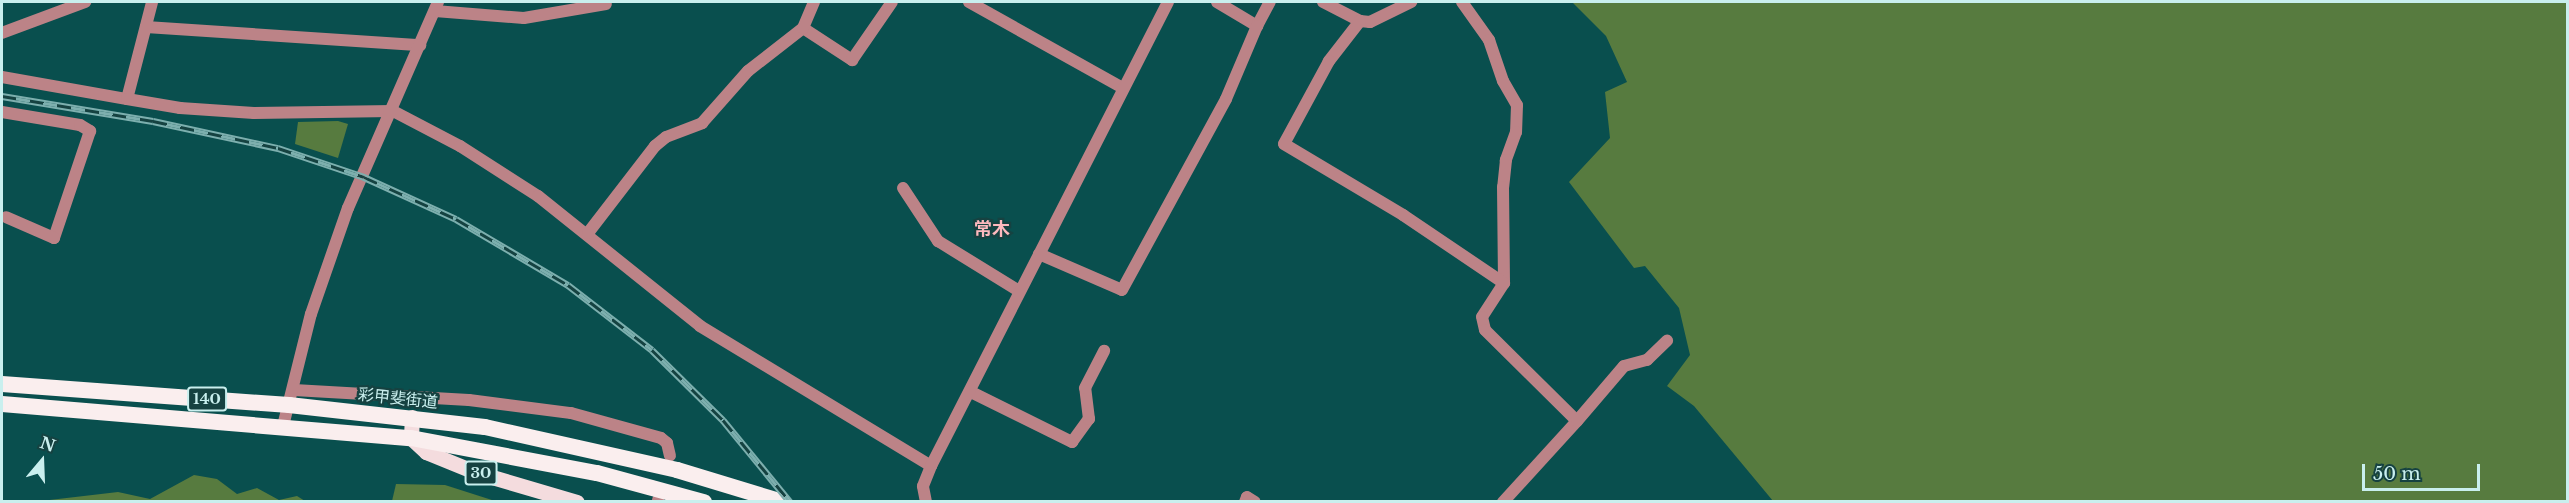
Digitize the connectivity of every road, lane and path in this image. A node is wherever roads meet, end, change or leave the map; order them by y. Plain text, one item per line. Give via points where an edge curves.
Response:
1 (85, 2) edge
2 (152, 2) edge
3 (814, 2) edge
4 (969, 2) edge
5 (1168, 2) edge
6 (1217, 2) edge
7 (1269, 2) edge
8 (1323, 2) edge
9 (1411, 2) edge
10 (1462, 2) edge
11 (886, 3) edge
12 (606, 4) dead end
13 (436, 6) edge
14 (555, 8) edge
15 (1360, 21) junction
16 (1257, 26) junction
17 (146, 27) junction
18 (803, 28) junction
19 (2, 33) edge
20 (420, 45) junction
21 (2, 77) edge
22 (1123, 88) junction
23 (127, 99) junction
24 (393, 111) junction
25 (2, 112) edge
26 (903, 188) dead end
27 (6, 217) dead end
28 (588, 233) junction
29 (1039, 254) junction
30 (1504, 283) junction
31 (1019, 291) junction
32 (1667, 341) dead end
33 (1104, 351) dead end
34 (2, 384) edge
35 (971, 392) junction
36 (292, 398) junction
37 (2, 404) edge
38 (412, 417) junction
39 (1576, 421) junction
40 (283, 426) junction
41 (411, 438) junction
42 (670, 456) dead end
43 (931, 466) junction
44 (775, 499) edge
45 (577, 501) edge
46 (704, 501) edge
47 (926, 501) edge
48 (1245, 501) edge
49 (1255, 501) edge
50 (1503, 501) edge

1 - 19 street
2 - 17 street
3 - 18 street
4 - 22 street
5 - 22 street
6 - 16 street
7 - 16 street
8 - 15 street
9 - 15 street via 1387,16
10 - 30 street via 1489,39 1503,81 1517,105 1516,132 1506,160 1503,187
11 - 18 street via 852,60
12 - 14 street
13 - 14 street via 495,18
13 - 20 street
15 - 30 street via 1329,61 1284,144 1403,215
16 - 29 street via 1226,99 1122,290
17 - 20 street
17 - 23 street
18 - 28 street via 748,71 702,123 666,137 656,146
20 - 24 street
21 - 23 street
22 - 29 street
23 - 24 street via 180,108 254,113
24 - 28 street via 460,146
24 - 36 street via 328,262 311,314
25 - 27 street via 81,125 90,131 54,238
26 - 31 street via 938,241
28 - 43 street via 700,326
29 - 31 street
30 - 39 street via 1482,317 1485,330
31 - 35 street
32 - 39 street via 1647,360 1624,366
33 - 35 street via 1085,388 1089,419 1072,442
34 - 36 highway, 彩甲斐街道 / 140
35 - 43 street
36 - 38 highway, 彩甲斐街道 / 140
36 - 40 street
36 - 42 street via 469,400 571,414 661,438 667,443
37 - 40 highway, 140
38 - 41 main road
38 - 44 highway, 彩甲斐街道 / 140 via 569,443
39 - 50 street
40 - 41 highway, 140
41 - 45 main road, 30 via 426,452 447,462
41 - 46 highway, 140 via 597,472
43 - 47 street via 923,486
48 - 49 street via 1247,497

